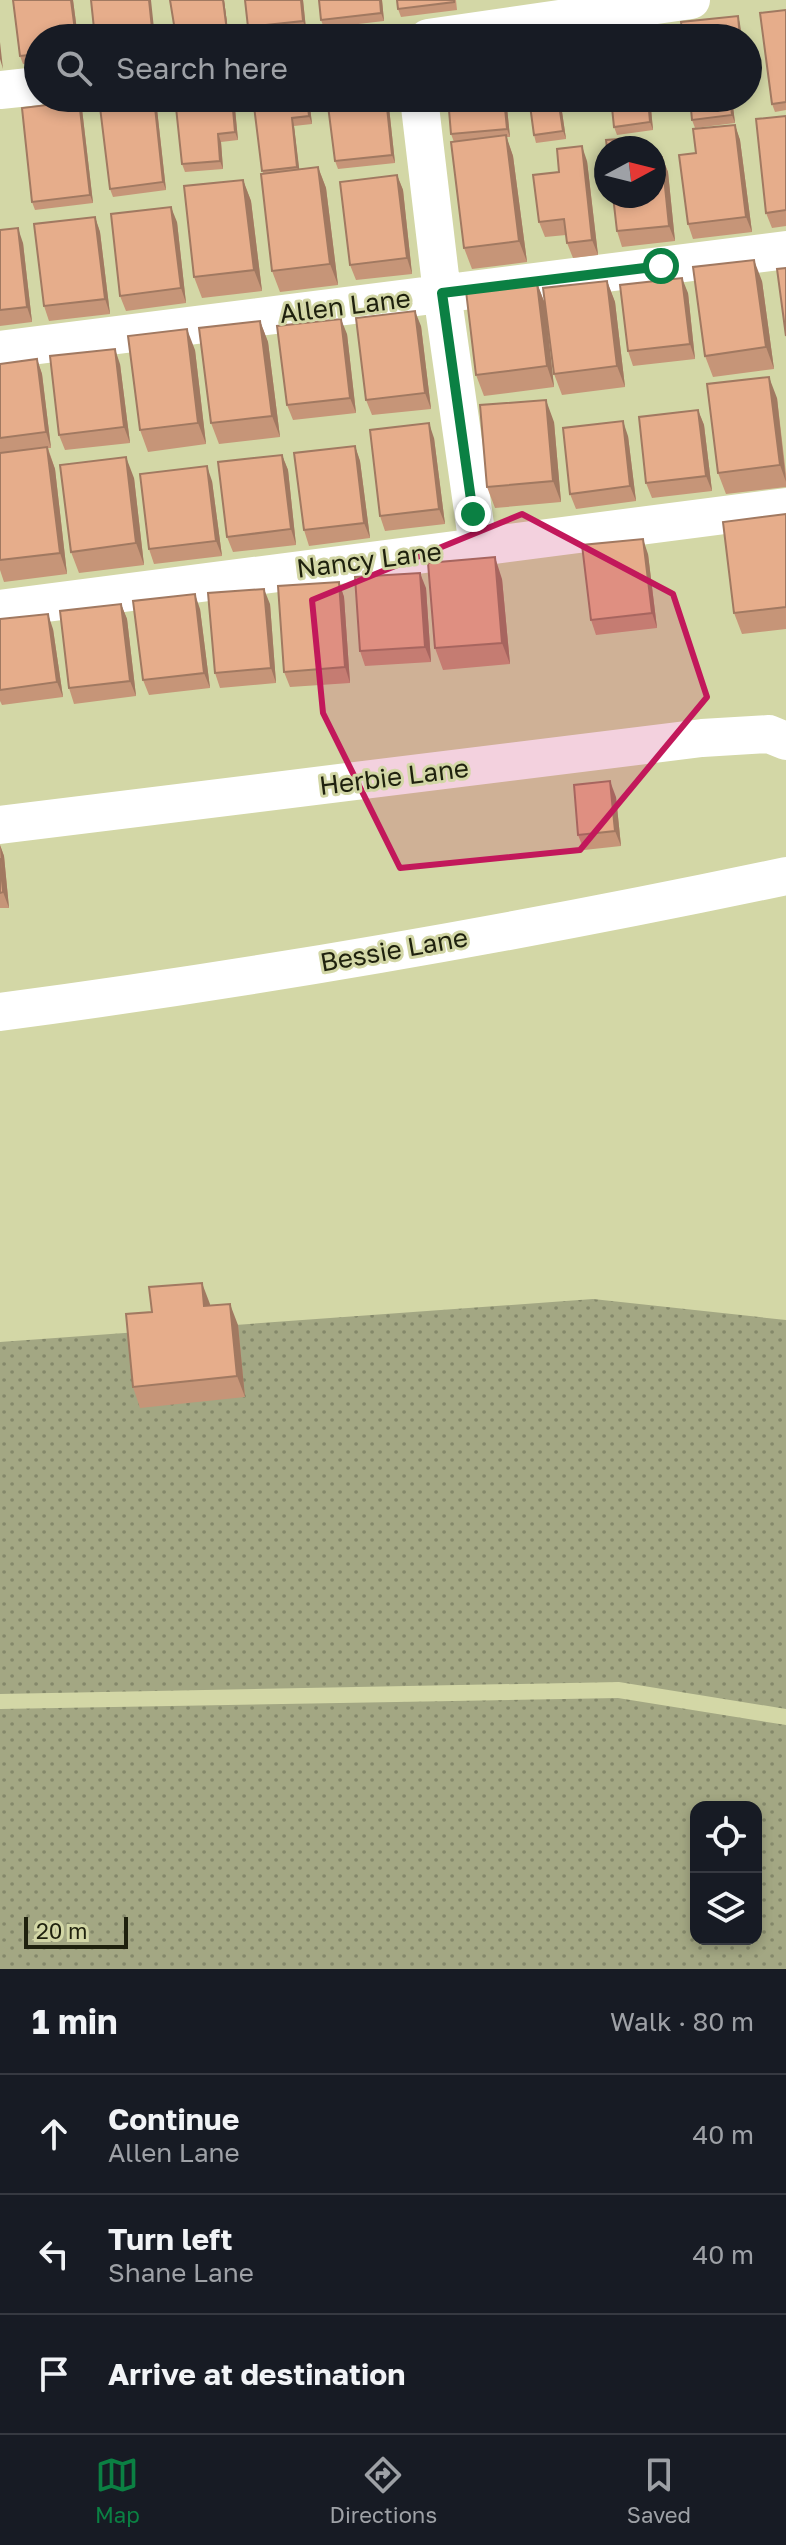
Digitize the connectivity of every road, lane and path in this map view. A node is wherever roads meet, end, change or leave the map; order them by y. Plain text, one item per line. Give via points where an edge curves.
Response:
1 (691, 0) edge
2 (525, 24) edge
3 (24, 87) edge
4 (0, 90) edge
5 (421, 112) edge
6 (786, 250) edge
7 (442, 293) junction
8 (0, 350) edge
9 (786, 507) edge
10 (478, 546) junction
11 (0, 609) edge
12 (786, 741) edge
13 (0, 825) edge
14 (786, 876) edge
15 (0, 1012) edge

1 - 2 street
3 - 4 street
5 - 7 street
6 - 7 street, Allen Lane
7 - 8 street, Allen Lane
7 - 10 street
9 - 10 street, Nancy Lane
10 - 11 street, Nancy Lane
12 - 13 street, Herbie Lane via 769,734 702,738
14 - 15 street, Bessie Lane via 624,910

